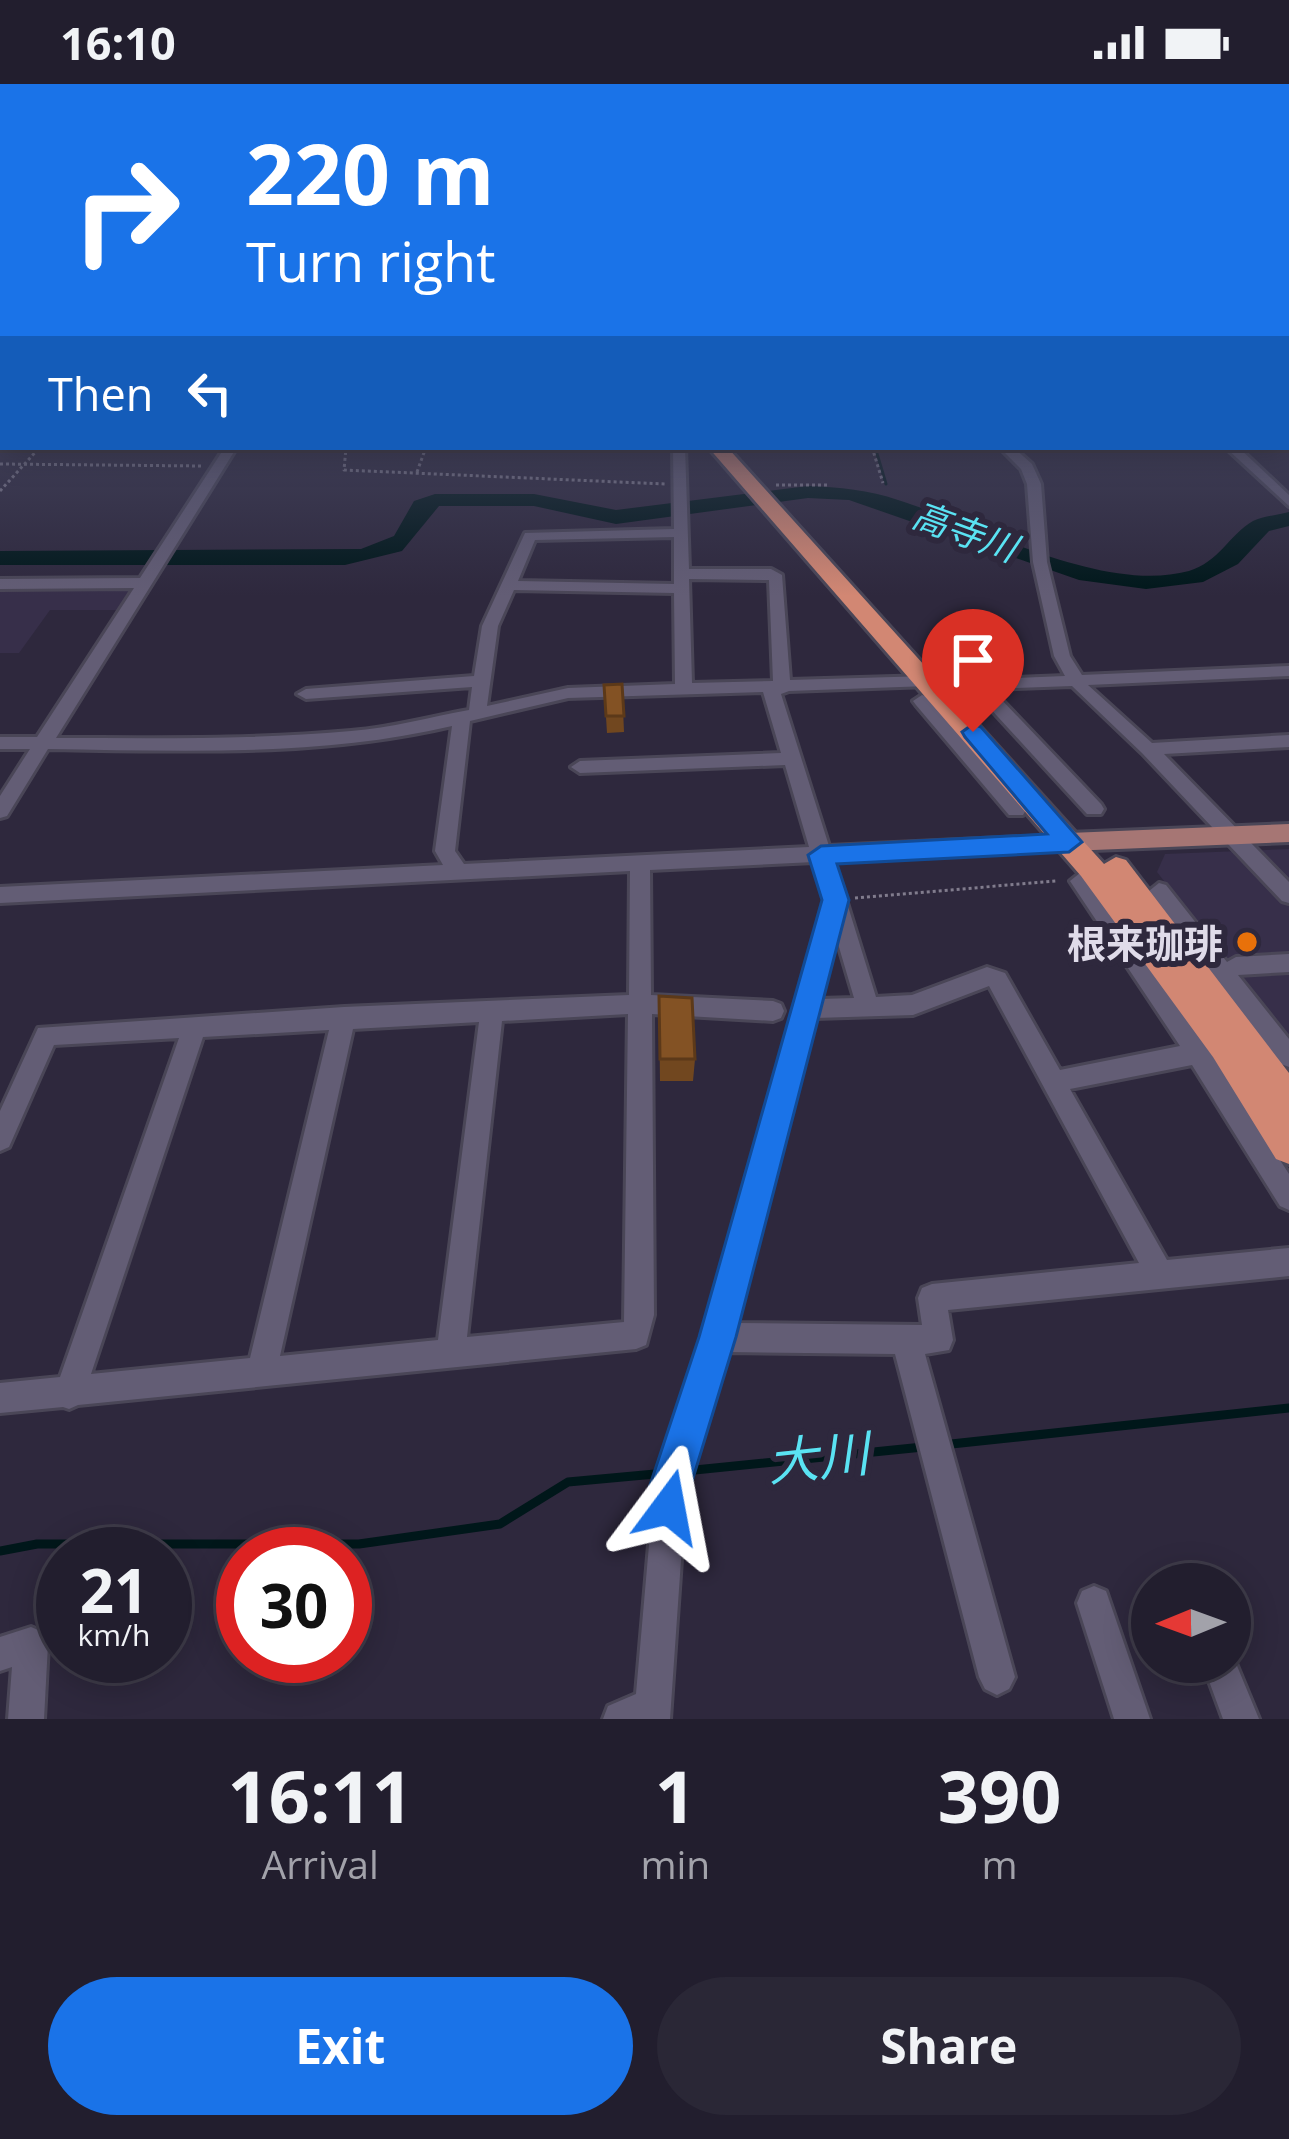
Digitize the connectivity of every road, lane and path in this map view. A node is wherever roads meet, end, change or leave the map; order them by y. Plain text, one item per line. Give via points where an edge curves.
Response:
1 (37, 450) edge
2 (229, 450) edge
3 (285, 450) edge
4 (346, 450) edge
5 (425, 450) edge
6 (679, 450) edge
7 (720, 450) edge
8 (734, 450) edge
9 (873, 450) edge
10 (1008, 450) edge
11 (1234, 450) edge
12 (254, 451) dead end
13 (0, 464) edge
14 (24, 464) junction
15 (218, 466) junction
16 (417, 473) junction
17 (679, 484) junction
18 (883, 484) dead end
19 (827, 485) dead end
20 (0, 491) edge
21 (769, 494) junction
22 (1289, 502) edge
23 (678, 532) junction
24 (680, 581) junction
25 (0, 584) edge
26 (143, 584) junction
27 (506, 584) junction
28 (1289, 671) edge
29 (480, 681) junction
30 (1076, 682) junction
31 (777, 689) junction
32 (684, 690) junction
33 (307, 694) dead end
34 (940, 700) junction
35 (988, 709) junction
36 (470, 716) junction
37 (1289, 741) edge
38 (0, 743) edge
39 (40, 743) junction
40 (1148, 749) junction
41 (792, 760) junction
42 (580, 767) dead end
43 (1069, 796) junction
44 (1021, 800) junction
45 (0, 811) edge
46 (1086, 831) junction
47 (1289, 833) edge
48 (1234, 836) junction
49 (821, 855) junction
50 (640, 866) junction
51 (459, 874) junction
52 (1068, 881) joint
53 (1159, 891) dead end
54 (0, 895) edge
55 (1289, 895) edge
56 (835, 900) junction
57 (1289, 963) edge
58 (1236, 966) dead end
59 (1176, 979) junction
60 (1246, 998) junction
61 (641, 1004) junction
62 (868, 1007) junction
63 (492, 1010) junction
64 (808, 1010) junction
65 (773, 1011) dead end
66 (344, 1017) junction
67 (194, 1026) junction
68 (1198, 1053) junction
69 (1289, 1058) edge
70 (1056, 1081) junction
71 (1229, 1099) junction
72 (1289, 1101) edge
73 (0, 1139) edge
74 (1286, 1143) edge
75 (1289, 1197) edge
76 (1289, 1262) edge
77 (1160, 1275) junction
78 (718, 1337) junction
79 (907, 1339) junction
80 (452, 1352) junction
81 (261, 1373) junction
82 (69, 1394) junction
83 (0, 1398) edge
84 (1094, 1603) dead end
85 (0, 1654) edge
86 (997, 1677) dead end
87 (1227, 1683) edge
88 (642, 1714) edge
89 (26, 1719) edge
90 (1132, 1719) edge
91 (1241, 1719) edge

1 - 14 path
2 - 15 street
3 - 12 path
4 - 16 path via 344,470
5 - 16 path
6 - 17 street
7 - 21 highway
8 - 21 highway
9 - 18 path
10 - 30 street via 1034,484 1055,638
11 - 22 street
13 - 14 path
14 - 15 path
14 - 20 path
15 - 26 street
16 - 17 path
17 - 23 street
19 - 21 path
21 - 34 highway
23 - 24 street
23 - 27 street via 530,536
24 - 27 street
24 - 31 street via 777,578
24 - 32 street
25 - 26 street
26 - 39 street
27 - 29 street
28 - 30 street
29 - 33 street
29 - 36 street
30 - 34 street via 992,684
30 - 40 street
31 - 32 street
31 - 34 street
31 - 41 street
32 - 36 street via 568,693
34 - 35 highway
34 - 44 highway
34 - 44 street via 985,773
35 - 43 highway
35 - 43 street via 1027,737
36 - 39 street via 352,737
36 - 51 street via 445,851
37 - 40 street
38 - 39 street
39 - 45 street
40 - 48 street
41 - 42 street
41 - 49 street
43 - 46 highway
44 - 46 highway
46 - 48 main road
46 - 49 street
46 - 59 highway
47 - 48 main road
48 - 55 street
49 - 50 street
49 - 56 street
50 - 51 street
50 - 61 street
51 - 54 street
52 - 56 path
52 - 59 street
53 - 60 street
56 - 62 street
56 - 64 street
57 - 58 street
59 - 60 street
59 - 68 street
59 - 72 highway
59 - 74 highway
60 - 69 street
61 - 63 street
61 - 65 street
61 - 80 street via 635,1335
62 - 64 street
62 - 70 street via 913,1005 997,979
63 - 66 street
63 - 80 street
64 - 78 street
66 - 67 street
66 - 81 street
67 - 73 street via 46,1035
67 - 82 street
68 - 70 street
68 - 71 street
70 - 77 street
71 - 74 street
71 - 75 street
76 - 77 street
77 - 79 street via 932,1298 939,1340
78 - 79 street
78 - 88 street via 670,1488
79 - 86 street
80 - 81 street
81 - 82 street
82 - 83 street
84 - 90 street
85 - 89 street via 31,1644
87 - 91 street

